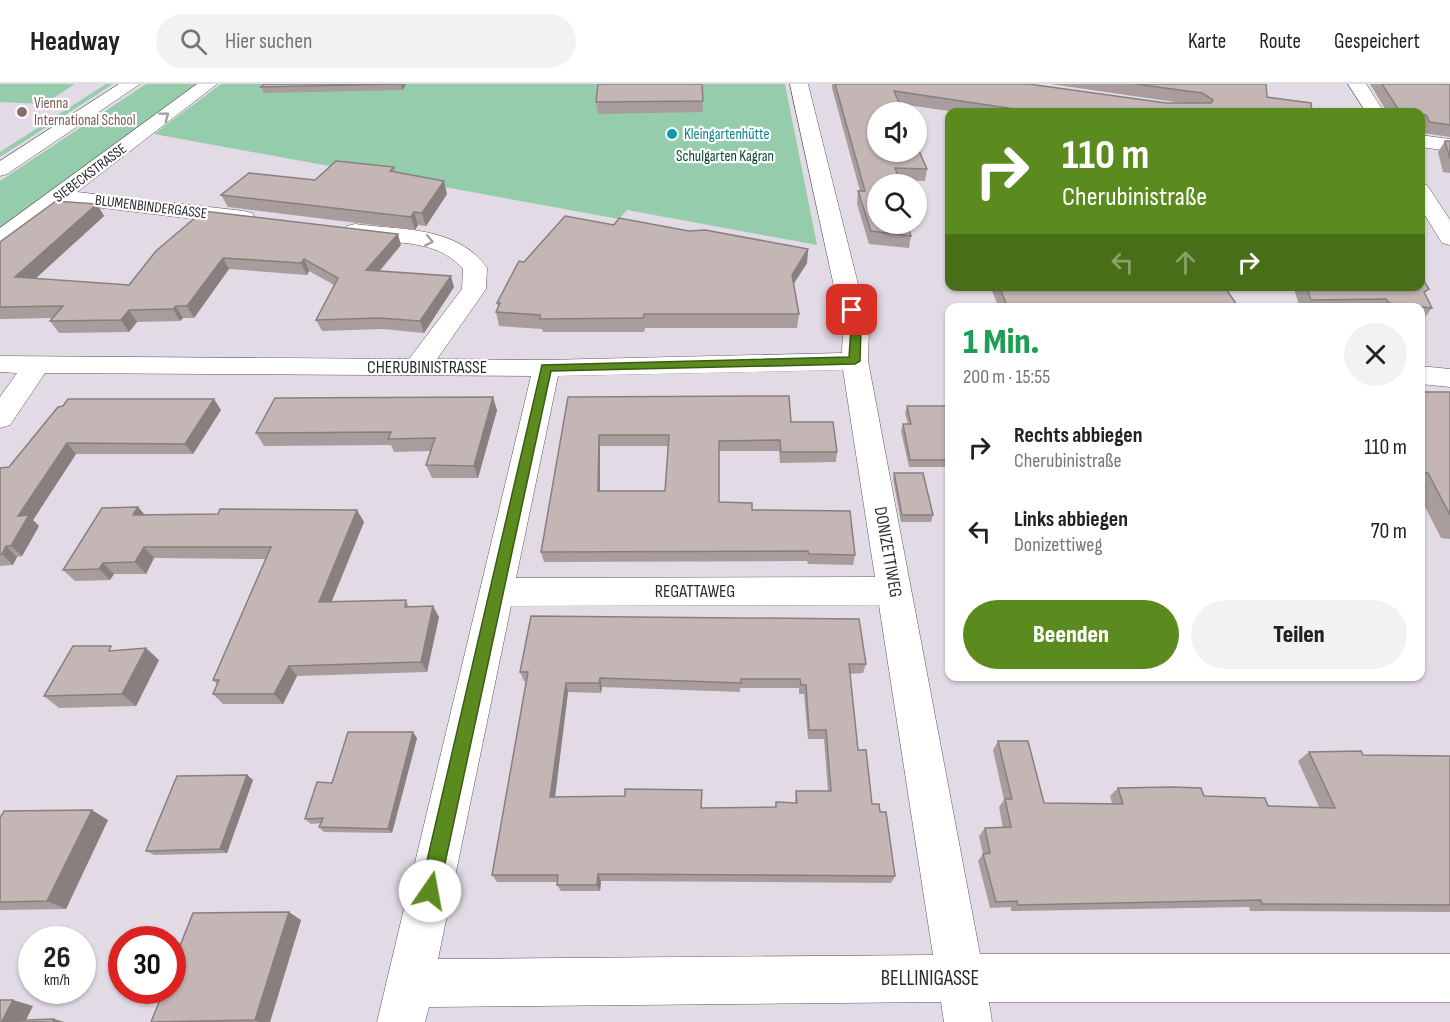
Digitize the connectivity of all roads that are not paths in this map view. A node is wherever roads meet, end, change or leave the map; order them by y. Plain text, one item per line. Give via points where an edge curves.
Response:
1 (119, 84) edge
2 (131, 84) edge
3 (208, 84) edge
4 (799, 84) edge
5 (1357, 84) edge
6 (1372, 108) edge
7 (1425, 142) edge
8 (1450, 145) edge
9 (0, 161) edge
10 (0, 170) edge
11 (58, 196) junction
12 (1425, 197) edge
13 (269, 221) edge
14 (328, 228) edge
15 (1450, 238) edge
16 (0, 239) edge
17 (855, 361) junction
18 (0, 364) edge
19 (37, 364) junction
20 (417, 367) junction
21 (546, 368) junction
22 (1425, 376) edge
23 (1450, 378) edge
24 (0, 418) edge
25 (895, 591) junction
26 (495, 592) junction
27 (960, 978) junction
28 (1450, 978) edge
29 (405, 1002) edge
30 (968, 1022) edge

1 - 9 street
2 - 10 street
11 -> 3 street, SIEBECKSTRASSE
4 - 17 street, DONIZETTIWEG via 856,328
5 - 6 street
7 - 8 street
11 - 13 street, BLUMENBINDERGASSE
11 - 16 street, SIEBECKSTRASSE
12 - 15 street
14 -> 20 street via 434,240 461,252 475,268 474,289
17 - 21 street, CHERUBINISTRASSE
17 - 25 street, DONIZETTIWEG
18 - 19 street, CHERUBINISTRASSE
19 - 20 street, CHERUBINISTRASSE
19 - 24 street
20 - 21 street, CHERUBINISTRASSE
21 - 26 street
22 - 23 street
25 - 26 street, REGATTAWEG
25 - 27 street, DONIZETTIWEG
26 - 29 street
27 - 28 street, BELLINIGASSE
27 - 29 street, BELLINIGASSE
27 - 30 street, DONIZETTIWEG

